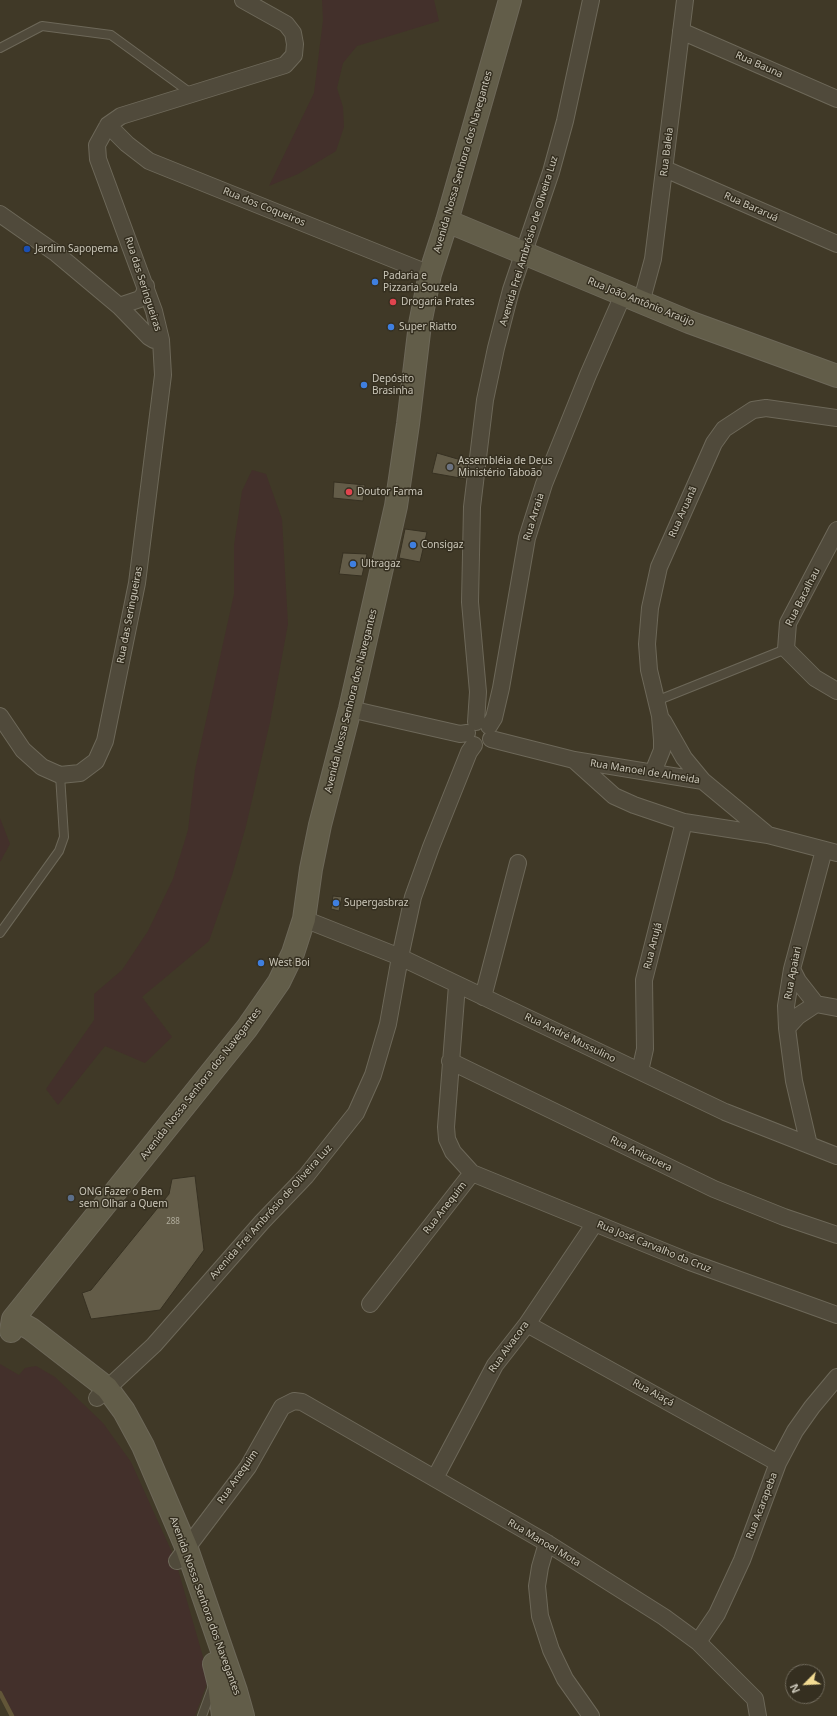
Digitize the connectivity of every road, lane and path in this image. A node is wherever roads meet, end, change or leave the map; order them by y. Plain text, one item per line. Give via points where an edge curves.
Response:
1 (243, 0) edge
2 (510, 0) edge
3 (591, 0) edge
4 (685, 0) edge
5 (682, 31) junction
6 (0, 48) edge
7 (192, 94) junction
8 (837, 99) edge
9 (108, 125) junction
10 (665, 170) junction
11 (0, 214) edge
12 (447, 221) junction
13 (837, 244) edge
14 (523, 254) junction
15 (430, 274) junction
16 (146, 286) junction
17 (632, 299) junction
18 (119, 306) junction
19 (161, 340) junction
20 (837, 376) edge
21 (837, 418) edge
22 (837, 530) edge
23 (786, 649) junction
24 (837, 691) edge
25 (350, 709) junction
26 (658, 709) junction
27 (0, 716) edge
28 (479, 733) junction
29 (574, 760) junction
30 (653, 772) junction
31 (60, 775) junction
32 (703, 781) junction
33 (684, 822) junction
34 (768, 835) junction
35 (831, 852) edge
36 (518, 863) dead end
37 (304, 919) junction
38 (0, 933) edge
39 (400, 957) junction
40 (792, 969) junction
41 (457, 984) junction
42 (483, 997) junction
43 (816, 1004) junction
44 (837, 1008) edge
45 (787, 1028) junction
46 (450, 1061) junction
47 (640, 1071) junction
48 (809, 1145) junction
49 (837, 1156) edge
50 (472, 1173) junction
51 (595, 1223) junction
52 (837, 1235) edge
53 (370, 1304) dead end
54 (837, 1315) edge
55 (7, 1323) edge
56 (527, 1324) junction
57 (837, 1377) edge
58 (102, 1393) junction
59 (302, 1402) joint
60 (778, 1463) junction
61 (434, 1478) junction
62 (547, 1543) junction
63 (182, 1555) junction
64 (698, 1642) junction
65 (216, 1675) junction
66 (202, 1716) edge
67 (223, 1716) edge
68 (243, 1716) edge
69 (591, 1716) edge
70 (758, 1716) edge

1 - 7 street via 286,24 293,33 294,55 285,65
2 - 12 main road, Avenida Nossa Senhora dos Navegantes
3 - 14 street, Avenida Frei Ambrósio de Oliveira Luz via 565,121 551,172
4 - 5 street, Rua Baleia
5 - 8 street, Rua Bauna
5 - 10 street, Rua Baleia
6 - 7 lane via 42,26 111,35
7 - 9 street via 121,116
9 - 15 street, Rua dos Coqueiros via 126,144 149,160
9 - 16 street, Rua das Seringueiras via 97,145 98,159
10 - 13 street, Rua Bararuá
10 - 17 street, Rua Baleia via 654,259
11 - 18 street via 57,254
12 - 14 main road, Rua João Antônio Araújo
12 - 15 main road, Avenida Nossa Senhora dos Navegantes
14 - 17 main road, Rua João Antônio Araújo
14 - 28 street, Avenida Frei Ambrósio de Oliveira Luz via 511,290 485,400 472,507 470,602
15 - 25 main road, Avenida Nossa Senhora dos Navegantes via 420,324 396,506
16 - 18 street via 140,299
16 - 19 street, Rua das Seringueiras
17 - 20 main road, Rua João Antônio Araújo
17 - 28 street, Rua Arraia via 588,375 544,484 527,538 494,718
18 - 19 street via 150,337
19 - 31 street, Rua das Seringueiras via 163,375 138,583 105,741 96,761 91,765 80,773
21 - 26 street, Rua Aruanã via 766,408 754,410 724,429 714,443 659,567 651,602 647,644 649,670
22 - 23 street, Rua Bacalhau via 788,623
23 - 24 street via 815,678
23 - 26 lane
25 - 28 street, Rua Manoel de Almeida via 460,734
25 - 37 main road, Avenida Nossa Senhora dos Navegantes via 320,825
26 - 30 street, Rua Aruanã via 662,750
26 - 32 street, Rua Aruanã via 684,758
27 - 31 street, Rua das Seringueiras via 22,750 42,768
28 - 29 street, Rua Manoel de Almeida
28 - 39 street, Avenida Frei Ambrósio de Oliveira Luz via 431,846 413,897
29 - 30 street, Rua Manoel de Almeida
29 - 33 street, Rua Manoel de Almeida via 614,796
30 - 32 street, Rua Manoel de Almeida
31 - 38 lane via 64,837 60,851
32 - 34 street, Rua Manoel de Almeida
33 - 34 street, Rua Manoel de Almeida
33 - 47 street, Rua Anujá via 644,980 645,1049
34 - 35 street, Rua Manoel de Almeida
35 - 40 street, Rua Apaiari
36 - 42 street
37 - 39 street, Rua André Mussulino
37 - 55 main road, Avenida Nossa Senhora dos Navegantes via 293,953 279,982 247,1028
39 - 41 street, Rua André Mussulino
39 - 58 street, Avenida Frei Ambrósio de Oliveira Luz via 388,1024 373,1075 356,1113 306,1176 154,1345
40 - 43 street
40 - 45 street, Rua Apaiari via 786,1006
41 - 42 street, Rua André Mussulino
41 - 46 street, Rua Anequim
42 - 47 street, Rua André Mussulino
43 - 44 street
43 - 45 street via 798,1016
45 - 48 street, Rua Apaiari via 794,1081
46 - 50 street, Rua Anequim via 447,1139 453,1152
46 - 52 street, Rua Anicauera via 714,1189
47 - 48 street, Rua André Mussulino via 725,1112
48 - 49 street, Rua André Mussulino
50 - 51 street, Rua José Carvalho da Cruz
50 - 53 street, Rua Anequim
51 - 54 street, Rua José Carvalho da Cruz via 690,1262
51 - 56 street, Rua Alvacora
55 - 58 main road, Avenida Nossa Senhora dos Navegantes via 82,1384
56 - 60 street, Rua Aiaçá
56 - 61 street, Rua Alvacora via 495,1365
57 - 60 street, Rua Acarapeba via 795,1431
58 - 63 main road, Avenida Nossa Senhora dos Navegantes
59 - 61 street, Rua Manoel Mota
59 - 63 street, Rua Anequim via 294,1401 282,1407 248,1467
60 - 64 street, Rua Acarapeba via 742,1560 717,1614
61 - 62 street, Rua Manoel Mota
62 - 64 street, Rua Manoel Mota via 664,1617
62 - 69 street via 537,1586 540,1616 551,1650 565,1679
63 - 65 main road, Avenida Nossa Senhora dos Navegantes
63 - 68 main road, Avenida Nossa Senhora dos Navegantes via 236,1691
64 - 70 street, Rua Manoel Mota via 754,1699
65 - 66 lane
65 - 67 main road, Avenida Nossa Senhora dos Navegantes

